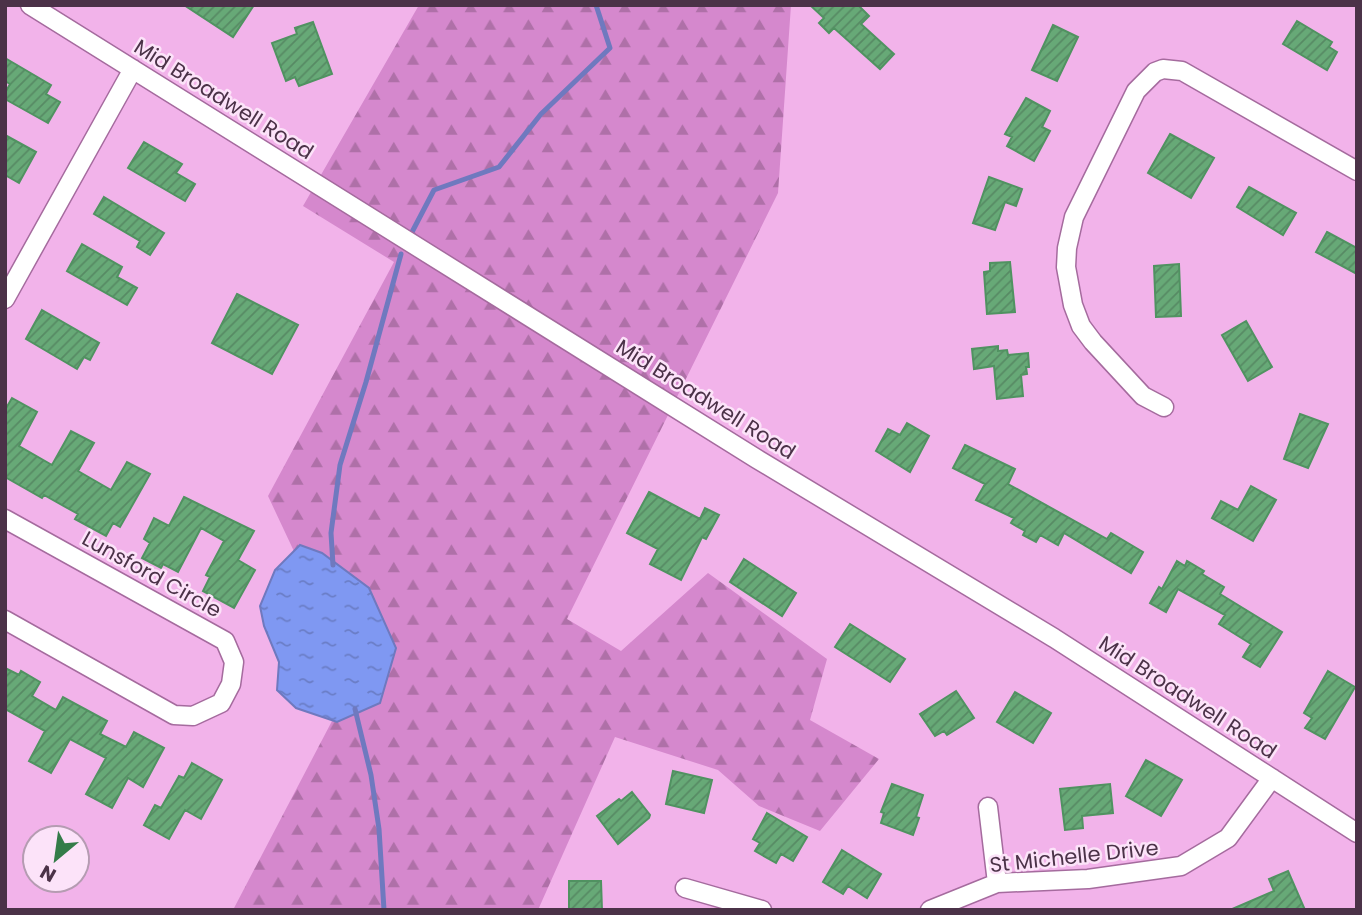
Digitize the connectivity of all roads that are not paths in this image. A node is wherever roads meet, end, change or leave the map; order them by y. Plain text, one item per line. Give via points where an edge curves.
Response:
1 (30, 5) edge
2 (133, 69) junction
3 (1357, 171) edge
4 (5, 299) edge
5 (1164, 407) dead end
6 (5, 519) edge
7 (5, 620) edge
8 (1272, 778) junction
9 (988, 807) dead end
10 (1357, 832) edge
11 (997, 883) junction
12 (685, 888) dead end
13 (762, 910) edge
14 (930, 910) edge

1 - 2 street, Mid Broadwell Road
2 - 4 street
2 - 8 street, Mid Broadwell Road via 757,459 1054,638
3 - 5 street via 1182,71 1155,72 1136,91 1074,217 1066,267 1081,326 1143,396
6 - 7 street, Lunsford Circle via 225,641 234,662 231,684 220,703 193,716 174,715
8 - 10 street, Mid Broadwell Road
8 - 11 street, St Michelle Drive via 1228,838 1181,866 1088,879
9 - 11 street
11 - 14 street, St Michelle Drive
12 - 13 street

